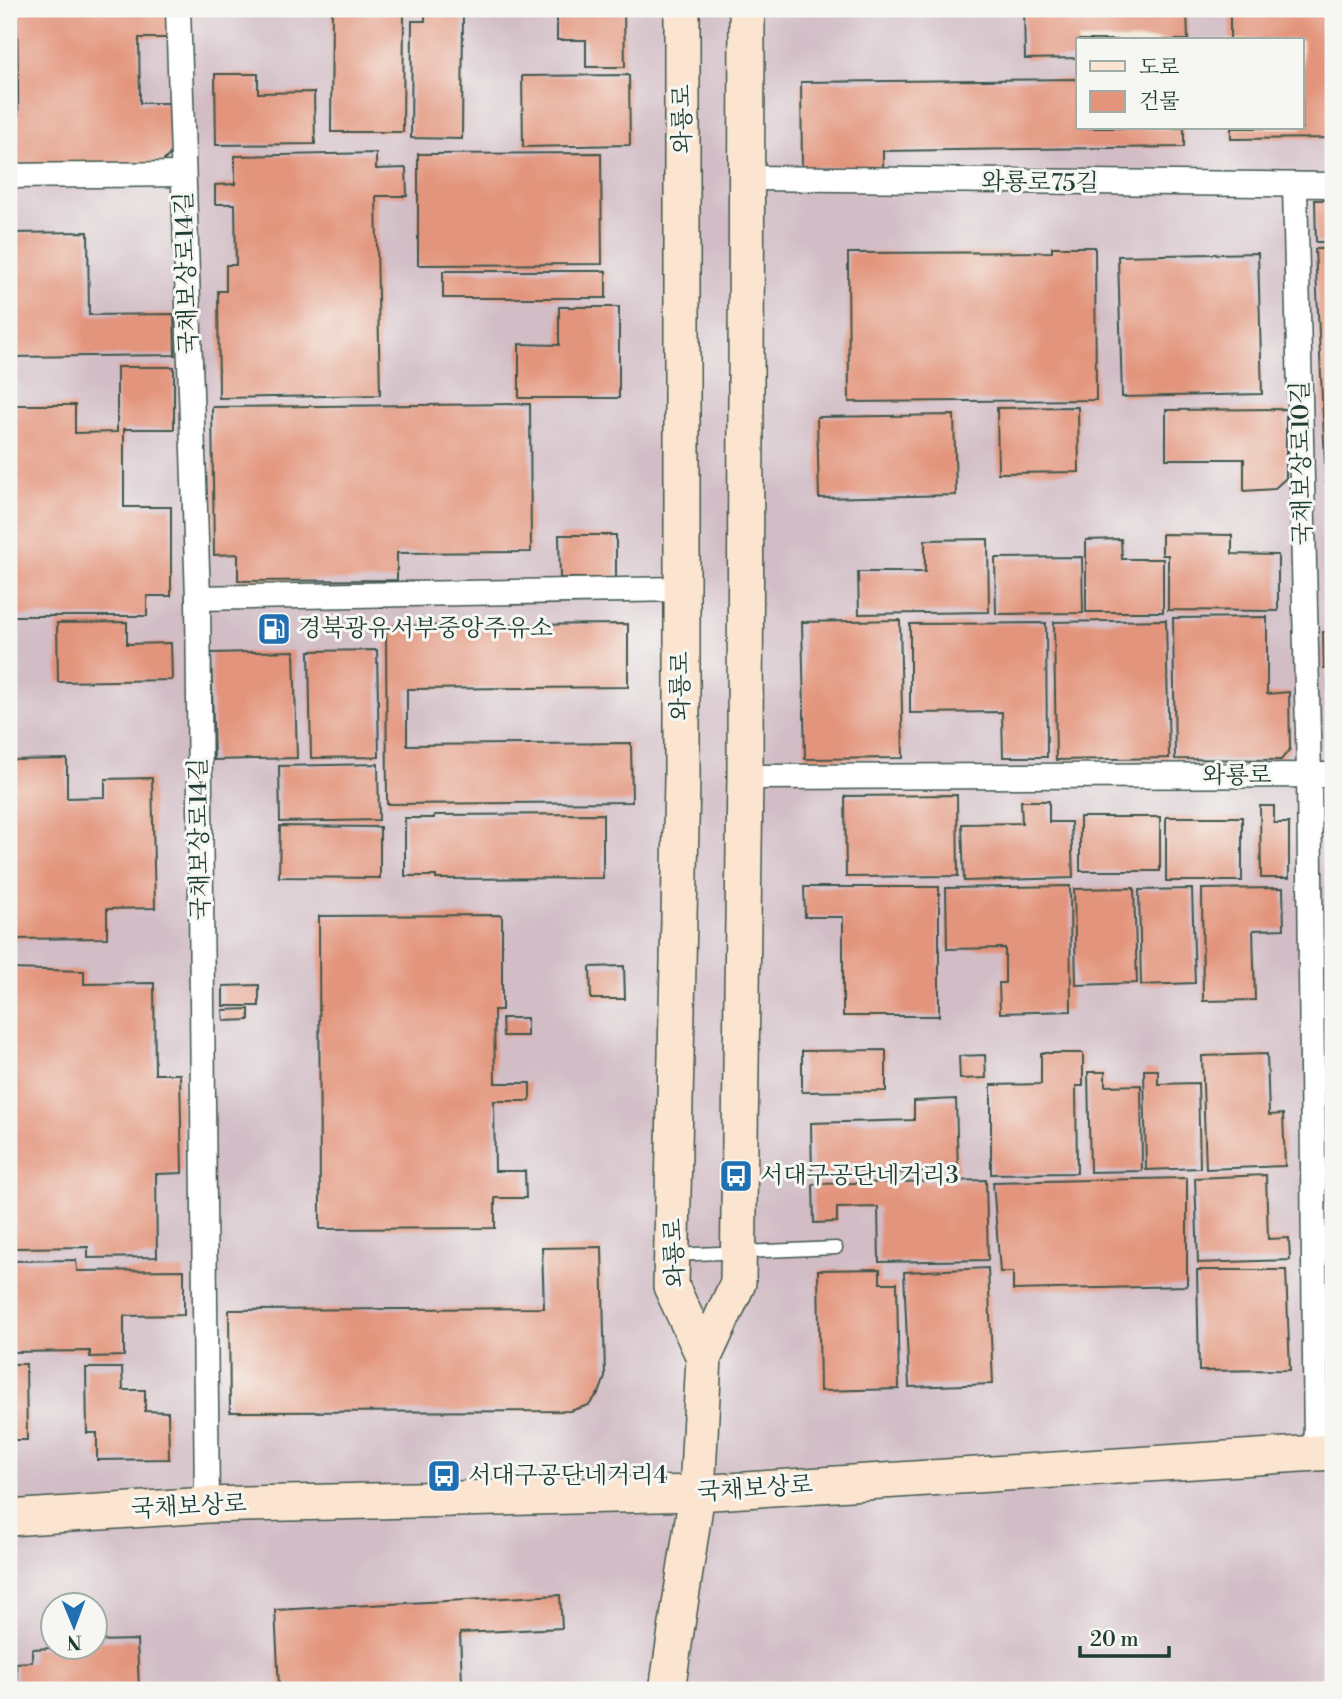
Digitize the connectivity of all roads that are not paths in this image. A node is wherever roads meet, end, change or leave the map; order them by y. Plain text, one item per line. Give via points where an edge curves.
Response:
1 (178, 9) edge
2 (682, 9) edge
3 (747, 9) edge
4 (183, 174) junction
5 (9, 176) edge
6 (747, 178) junction
7 (1333, 185) edge
8 (1295, 187) junction
9 (681, 589) junction
10 (198, 598) junction
11 (1321, 775) edge
12 (746, 777) junction
13 (836, 1248) dead end
14 (738, 1252) junction
15 (672, 1255) junction
16 (704, 1357) junction
17 (1325, 1453) edge
18 (697, 1493) junction
19 (207, 1505) junction
20 (9, 1518) edge
21 (667, 1690) edge

1 - 4 street, 국채보상로14길
2 - 9 main road, 와룡로
3 - 6 main road, 와룡로
4 - 5 street, 국채보상로14길
4 - 10 street, 국채보상로14길
6 - 8 street, 와룡로75길
6 - 12 main road, 와룡로
7 - 8 street, 와룡로75길
8 - 11 street, 국채보상로10길
9 - 10 street
9 - 15 main road, 와룡로 via 682,779
10 - 19 street, 국채보상로14길
11 - 12 street, 와룡로
11 - 17 street, 국채보상로10길
12 - 14 main road, 와룡로
13 - 14 lane
14 - 15 lane
14 - 16 main road, 와룡로 via 738,1283
15 - 16 main road, 와룡로 via 671,1286
16 - 18 main road, 와룡로
17 - 18 main road, 국채보상로
18 - 19 main road, 국채보상로
18 - 21 main road, 와룡로
19 - 20 main road, 국채보상로

